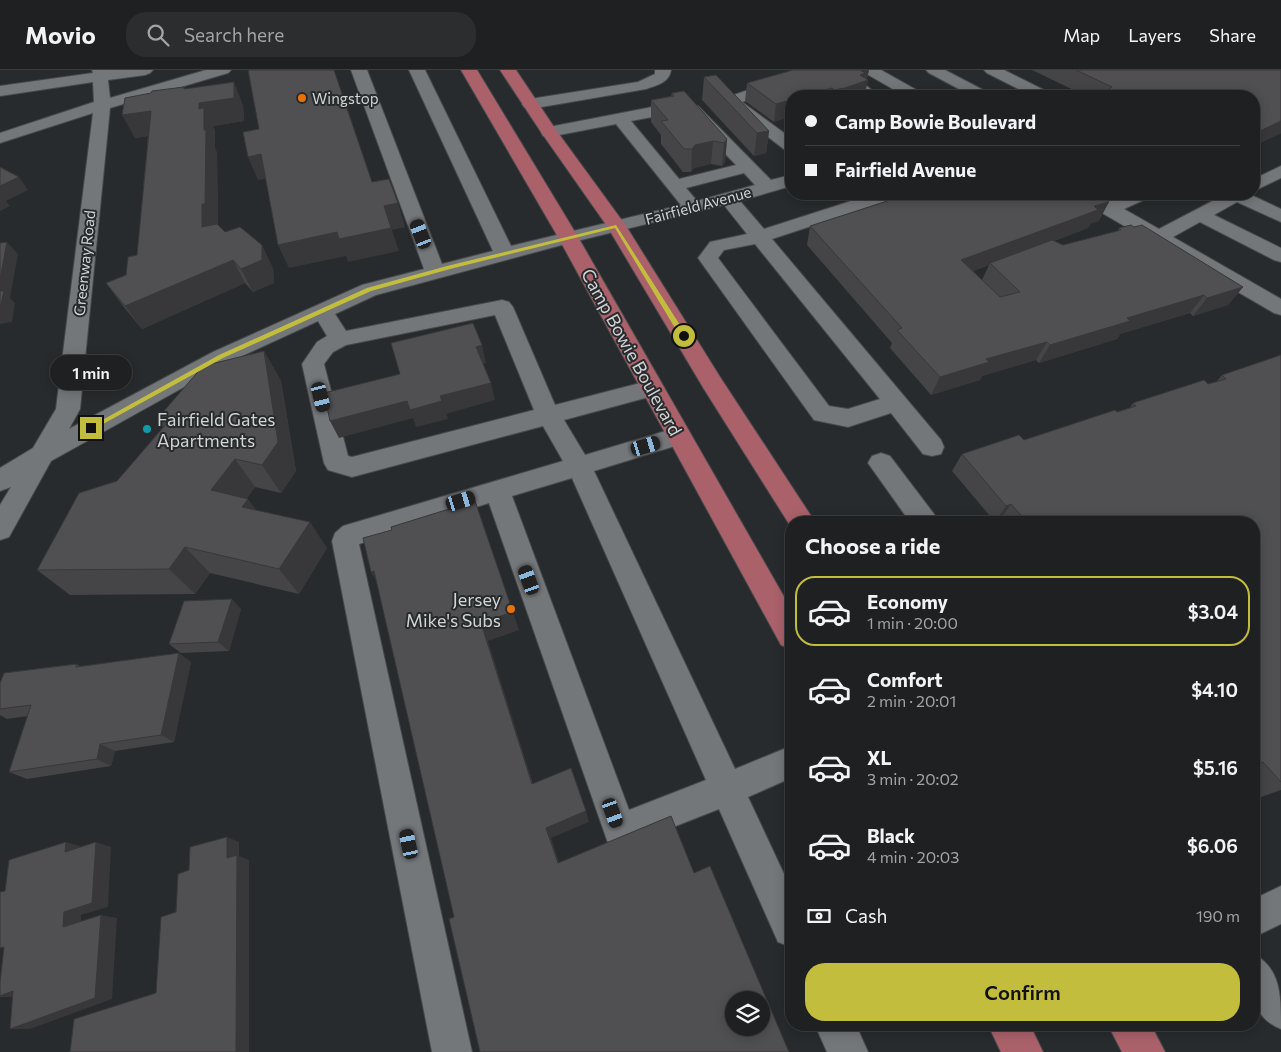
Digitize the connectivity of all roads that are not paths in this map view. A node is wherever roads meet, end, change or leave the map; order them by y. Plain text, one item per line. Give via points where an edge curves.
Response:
1 (145, 70) edge
2 (222, 70) edge
3 (359, 70) edge
4 (417, 70) edge
5 (469, 70) edge
6 (508, 70) edge
7 (662, 70) edge
8 (821, 70) edge
9 (870, 70) edge
10 (934, 70) edge
11 (992, 70) edge
12 (100, 73) edge
13 (857, 86) edge
14 (900, 87) junction
15 (226, 88) edge
16 (863, 90) edge
17 (890, 90) edge
18 (905, 90) edge
19 (972, 90) edge
20 (1032, 90) edge
21 (0, 91) edge
22 (530, 104) junction
23 (102, 105) junction
24 (620, 118) junction
25 (549, 132) junction
26 (0, 138) edge
27 (785, 140) edge
28 (747, 166) junction
29 (1279, 175) edge
30 (785, 182) edge
31 (1260, 184) edge
32 (675, 185) junction
33 (767, 187) junction
34 (728, 198) junction
35 (871, 200) edge
36 (1094, 200) edge
37 (1129, 200) edge
38 (1227, 200) edge
39 (1254, 200) edge
40 (693, 208) junction
41 (1109, 209) junction
42 (1200, 215) junction
43 (1281, 216) edge
44 (616, 226) junction
45 (760, 236) junction
46 (568, 237) junction
47 (1158, 237) junction
48 (504, 253) junction
49 (1281, 256) edge
50 (435, 271) junction
51 (1281, 308) edge
52 (322, 311) junction
53 (340, 339) junction
54 (652, 388) junction
55 (896, 404) junction
56 (548, 415) junction
57 (679, 436) junction
58 (932, 447) dead end
59 (43, 454) junction
60 (881, 463) dead end
61 (578, 466) junction
62 (0, 481) edge
63 (497, 490) junction
64 (798, 516) edge
65 (921, 516) edge
66 (0, 528) edge
67 (785, 625) edge
68 (785, 765) edge
69 (727, 790) junction
70 (1281, 904) edge
71 (785, 916) edge
72 (1260, 916) edge
73 (1260, 981) edge
74 (1281, 1010) edge
75 (838, 1031) edge
76 (1011, 1031) edge
77 (1132, 1031) edge
78 (452, 1052) edge
79 (848, 1052) edge
80 (1023, 1052) edge
81 (1145, 1052) edge

1 - 12 street
2 - 15 street
2 - 23 street via 154,97
3 - 50 street
4 - 48 street
5 - 46 main road, Camp Bowie Boulevard
6 - 22 main road
7 - 22 street via 662,76 641,86
8 - 27 street via 734,100 735,105
9 - 14 street
10 - 19 street
11 - 20 street
12 - 21 street
12 - 23 street, Greenway Road
13 - 16 street
14 - 17 street
14 - 18 street
22 - 25 main road
23 - 26 street
23 - 59 street, Greenway Road via 68,409
24 - 25 street
24 - 28 street via 673,108 692,109
24 - 32 street
25 - 44 main road
28 - 32 street
28 - 33 street
29 - 31 street
30 - 33 street, Fairfield Avenue
32 - 40 street
33 - 34 street, Fairfield Avenue
34 - 40 street, Fairfield Avenue
34 - 45 street
35 - 45 street
36 - 41 street
37 - 41 street
38 - 42 street
39 - 43 street
40 - 44 street, Fairfield Avenue
41 - 47 street
42 - 47 street
42 - 49 street
44 - 46 street, Fairfield Avenue
44 - 64 main road
45 - 55 street
45 - 55 street via 718,246 708,258 822,414 848,418
46 - 48 street, Fairfield Avenue
46 - 54 main road, Camp Bowie Boulevard
47 - 51 street
48 - 50 street, Fairfield Avenue
50 - 52 street, Fairfield Avenue via 369,290
52 - 53 street
52 - 59 street, Fairfield Avenue via 221,357
53 - 56 street via 502,307
53 - 56 street via 325,347 313,364 337,463 352,467
54 - 56 street
54 - 57 main road, Camp Bowie Boulevard
55 - 58 street
56 - 61 street
57 - 61 street
57 - 67 main road, Camp Bowie Boulevard
59 - 62 street, Fairfield Avenue
59 - 66 street, Greenway Road
60 - 65 street
61 - 63 street
61 - 69 street
63 - 69 street via 620,831
63 - 78 street via 352,534 345,541
68 - 69 street
69 - 71 street
70 - 72 street
73 - 74 street
75 - 79 street
76 - 80 main road
77 - 81 main road

